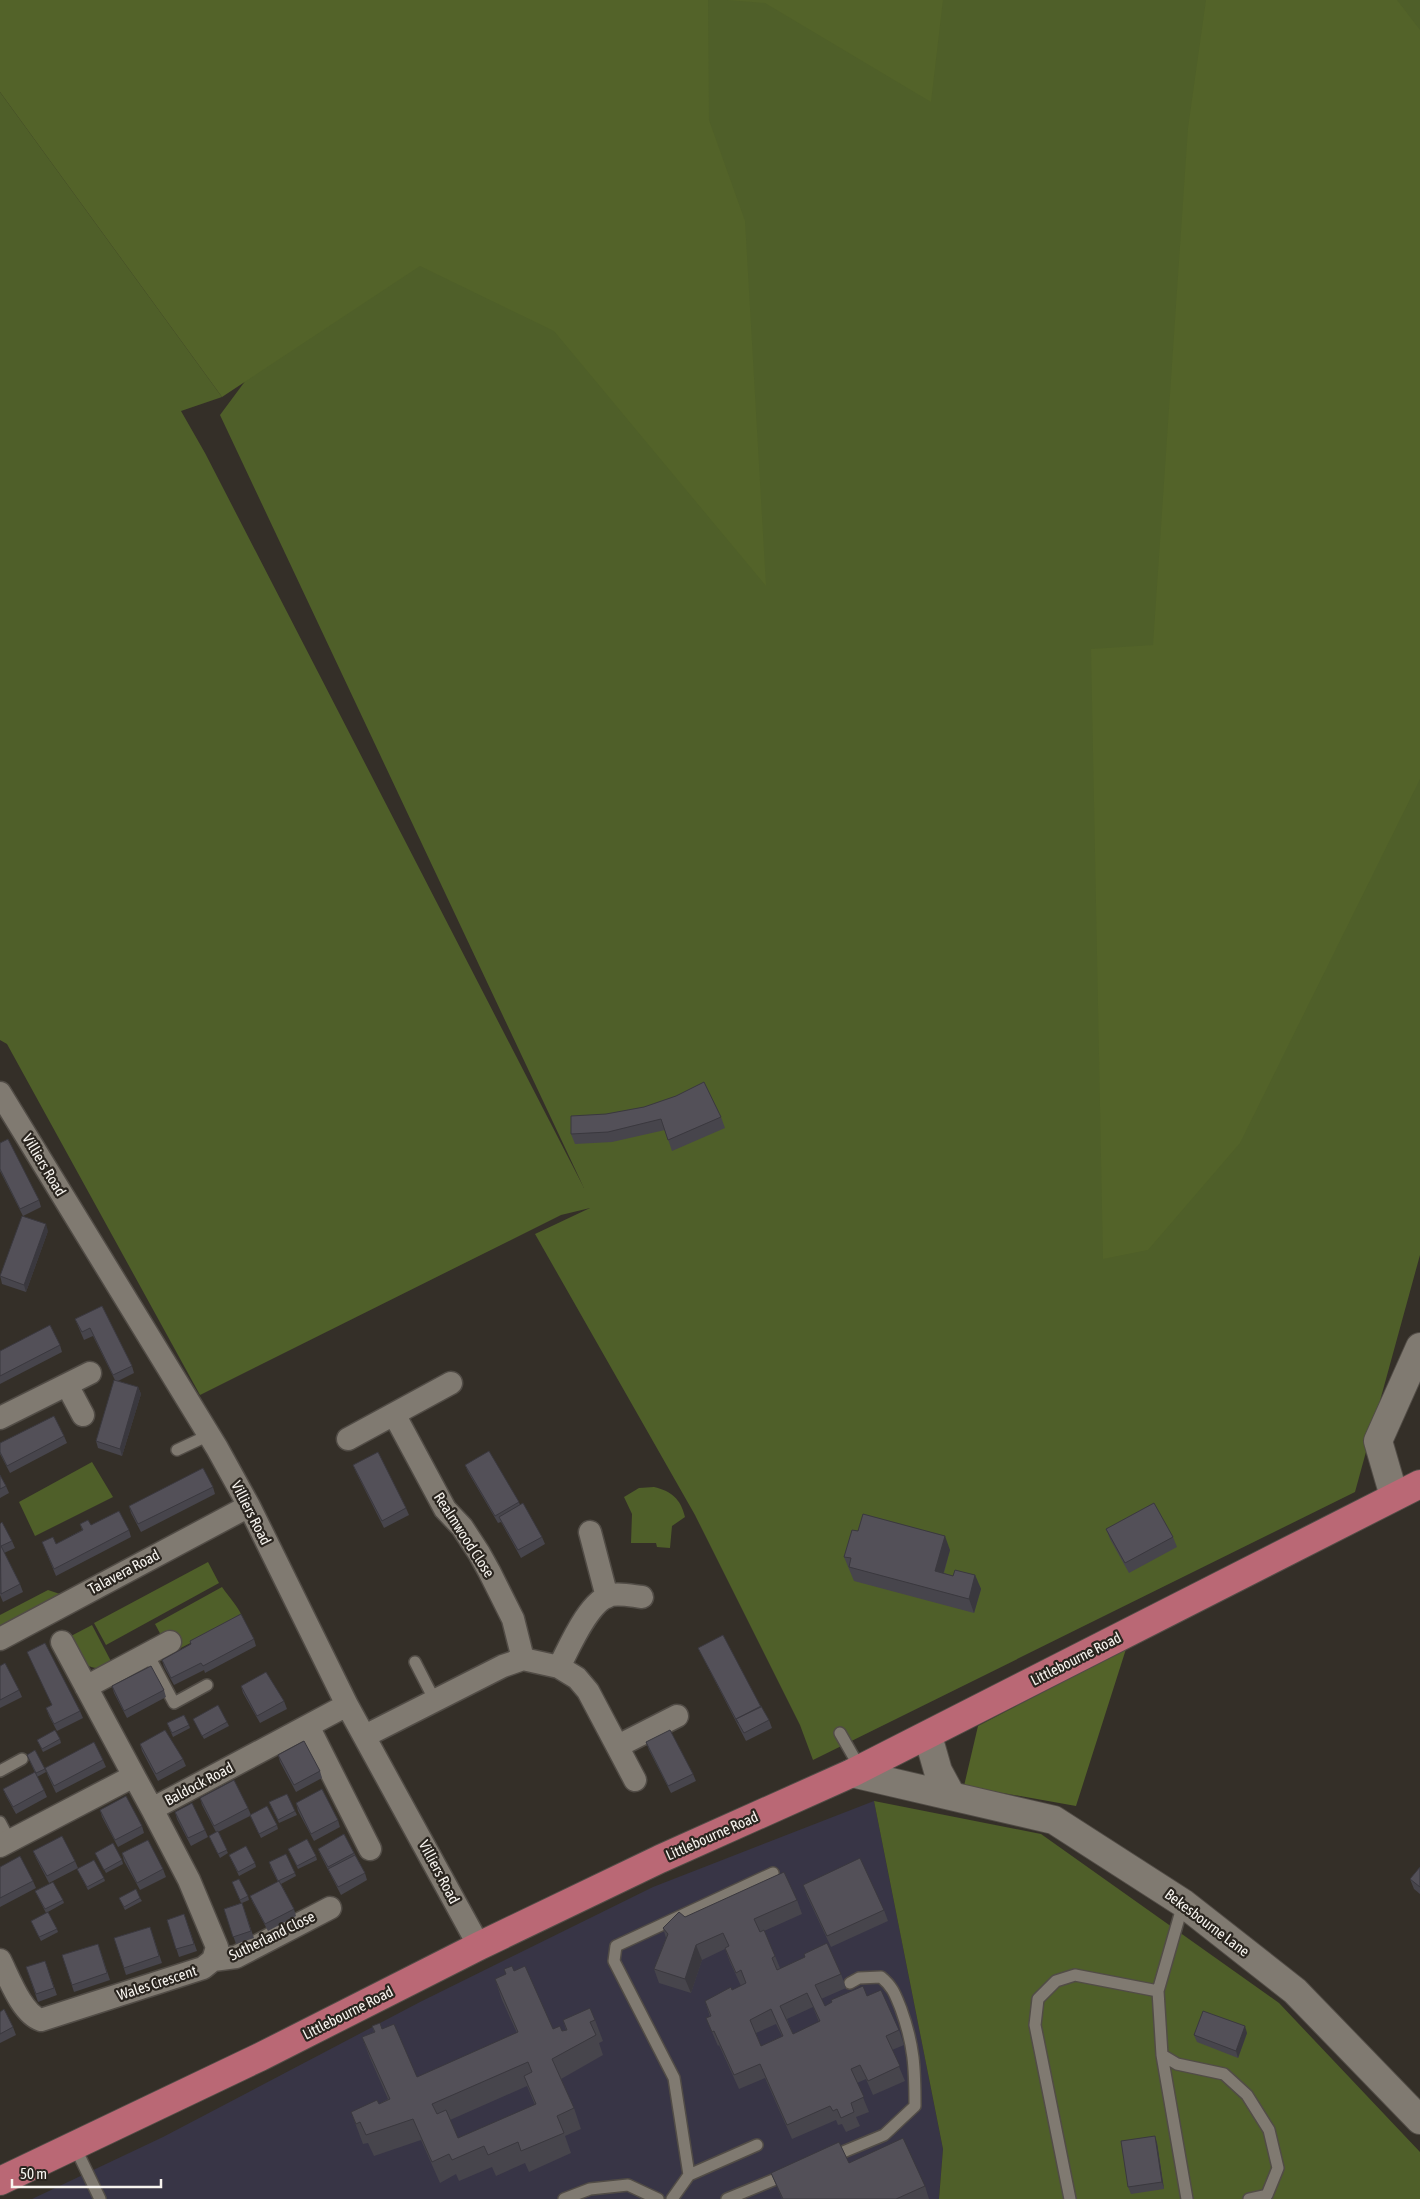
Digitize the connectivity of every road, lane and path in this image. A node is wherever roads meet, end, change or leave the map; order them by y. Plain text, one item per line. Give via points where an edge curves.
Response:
1 (0, 1093) edge
2 (1420, 1347) edge
3 (90, 1373) dead end
4 (451, 1383) dead end
5 (67, 1384) junction
6 (394, 1414) junction
7 (83, 1415) dead end
8 (0, 1418) edge
9 (209, 1434) junction
10 (348, 1439) dead end
11 (177, 1450) dead end
12 (1420, 1484) edge
13 (1394, 1496) junction
14 (249, 1506) junction
15 (590, 1532) dead end
16 (607, 1597) junction
17 (642, 1597) dead end
18 (0, 1640) edge
19 (62, 1642) dead end
20 (170, 1642) dead end
21 (148, 1654) junction
22 (522, 1660) junction
23 (416, 1662) dead end
24 (559, 1667) junction
25 (207, 1685) dead end
26 (86, 1687) junction
27 (435, 1701) junction
28 (347, 1705) junction
29 (676, 1716) dead end
30 (308, 1726) junction
31 (840, 1733) dead end
32 (365, 1736) junction
33 (928, 1736) junction
34 (618, 1746) junction
35 (22, 1760) dead end
36 (0, 1771) edge
37 (856, 1771) junction
38 (134, 1776) junction
39 (635, 1780) dead end
40 (951, 1795) junction
41 (152, 1810) junction
42 (3, 1836) edge
43 (370, 1849) dead end
44 (773, 1873) dead end
45 (1184, 1902) junction
46 (330, 1908) dead end
47 (479, 1946) junction
48 (0, 1960) edge
49 (213, 1960) junction
50 (850, 1983) dead end
51 (1158, 1991) junction
52 (1162, 2055) junction
53 (1420, 2120) edge
54 (757, 2145) dead end
55 (75, 2147) junction
56 (816, 2163) edge
57 (799, 2170) edge
58 (689, 2175) junction
59 (0, 2181) edge
60 (1269, 2197) edge
61 (100, 2199) edge
62 (564, 2199) edge
63 (658, 2199) edge
64 (672, 2199) edge
65 (727, 2199) edge
66 (1070, 2199) edge
67 (1188, 2199) edge
68 (1249, 2199) edge

1 - 9 street, Villiers Road
2 - 13 street via 1378,1441
3 - 5 street
4 - 6 street
5 - 7 street
5 - 8 street
6 - 10 street
6 - 22 street, Realmwood Close via 445,1509 462,1527 483,1559 513,1619
9 - 11 lane
9 - 14 street, Villiers Road
12 - 13 main road, Littlebourne Road
13 - 33 main road, Littlebourne Road
14 - 18 street, Talavera Road
14 - 28 street, Villiers Road
15 - 16 street
16 - 17 street via 623,1594
16 - 24 street via 586,1617
19 - 26 street
20 - 21 street
21 - 25 lane via 174,1703
21 - 26 street
22 - 24 street
22 - 27 street
23 - 27 lane
24 - 34 street via 578,1678 588,1691
26 - 38 street
27 - 32 street
28 - 30 street, Baldock Road
28 - 32 street, Villiers Road
29 - 34 street
30 - 41 street, Baldock Road
30 - 43 street
31 - 37 lane
32 - 47 street, Villiers Road
33 - 37 main road, Littlebourne Road
33 - 40 street via 938,1771
34 - 39 street
35 - 36 lane
37 - 40 street, Bekesbourne Lane
37 - 47 main road, Littlebourne Road via 660,1859
38 - 41 street, Baldock Road
38 - 42 street
40 - 45 street, Bekesbourne Lane via 1054,1820
41 - 49 street, Wales Crescent via 189,1880 217,1947
44 - 58 lane via 616,1946 614,1961 674,2078
45 - 51 lane
45 - 53 street, Bekesbourne Lane via 1295,1991
46 - 49 street, Sutherland Close via 236,1957
47 - 55 main road, Littlebourne Road
48 - 49 street, Wales Crescent via 26,2009 32,2017 41,2020 204,1968
50 - 56 lane via 859,1978 881,1977 892,1986 911,2037 915,2106 884,2135
51 - 52 lane
51 - 66 lane via 1075,1975 1056,1982 1038,1999 1035,2025
52 - 60 lane via 1177,2064 1224,2074 1248,2095 1270,2130 1278,2168
52 - 67 lane
54 - 58 lane
55 - 59 main road, Littlebourne Road
55 - 61 lane
57 - 65 lane
58 - 64 lane
60 - 68 lane
62 - 63 lane via 590,2189 628,2185

